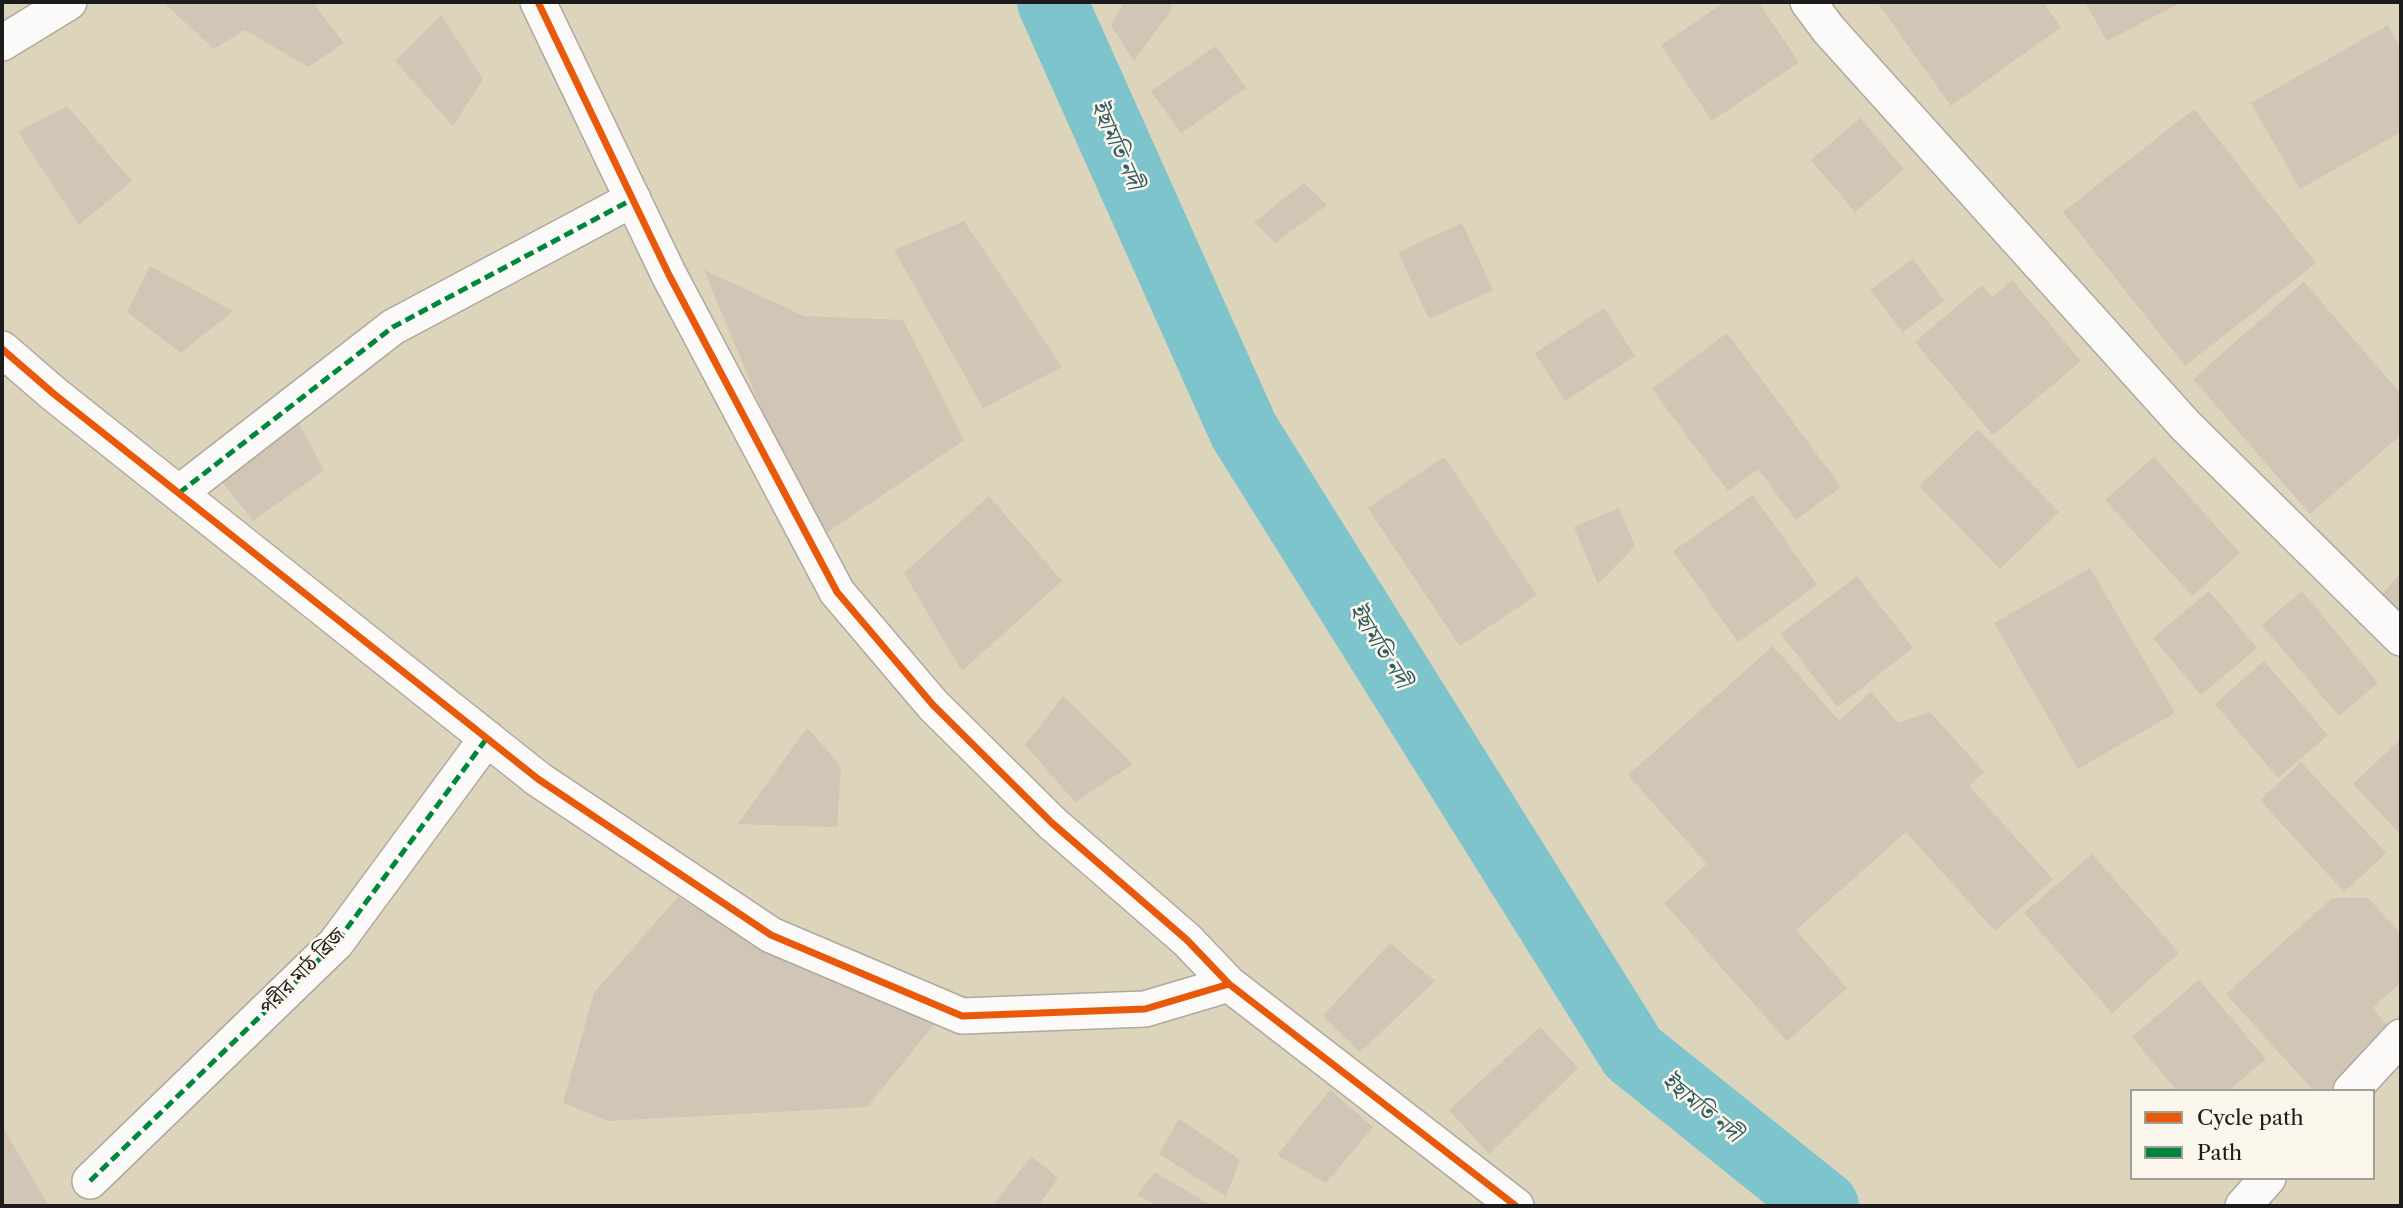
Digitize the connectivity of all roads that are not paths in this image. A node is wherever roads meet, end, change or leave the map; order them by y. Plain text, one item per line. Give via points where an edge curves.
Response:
1 (69, 2) edge
2 (538, 2) edge
3 (1808, 2) edge
4 (2, 43) edge
5 (633, 199) junction
6 (2, 349) edge
7 (179, 493) junction
8 (2401, 638) edge
9 (487, 738) junction
10 (1229, 984) junction
11 (2401, 1037) edge
12 (2353, 1089) edge
13 (2266, 1180) edge
14 (90, 1181) dead end
15 (1516, 1206) edge
16 (2242, 1206) edge

1 - 4 street
2 - 5 street
3 - 8 street via 2186,426
5 - 7 street via 393,327
5 - 10 street via 837,592 933,705 1052,823 1187,940
6 - 7 street
7 - 9 street
9 - 10 street via 538,779 771,935 962,1016 1145,1009
9 - 14 street, পরীর মাঠ ব্রিজ via 336,943
10 - 15 street
11 - 12 street
13 - 16 street

